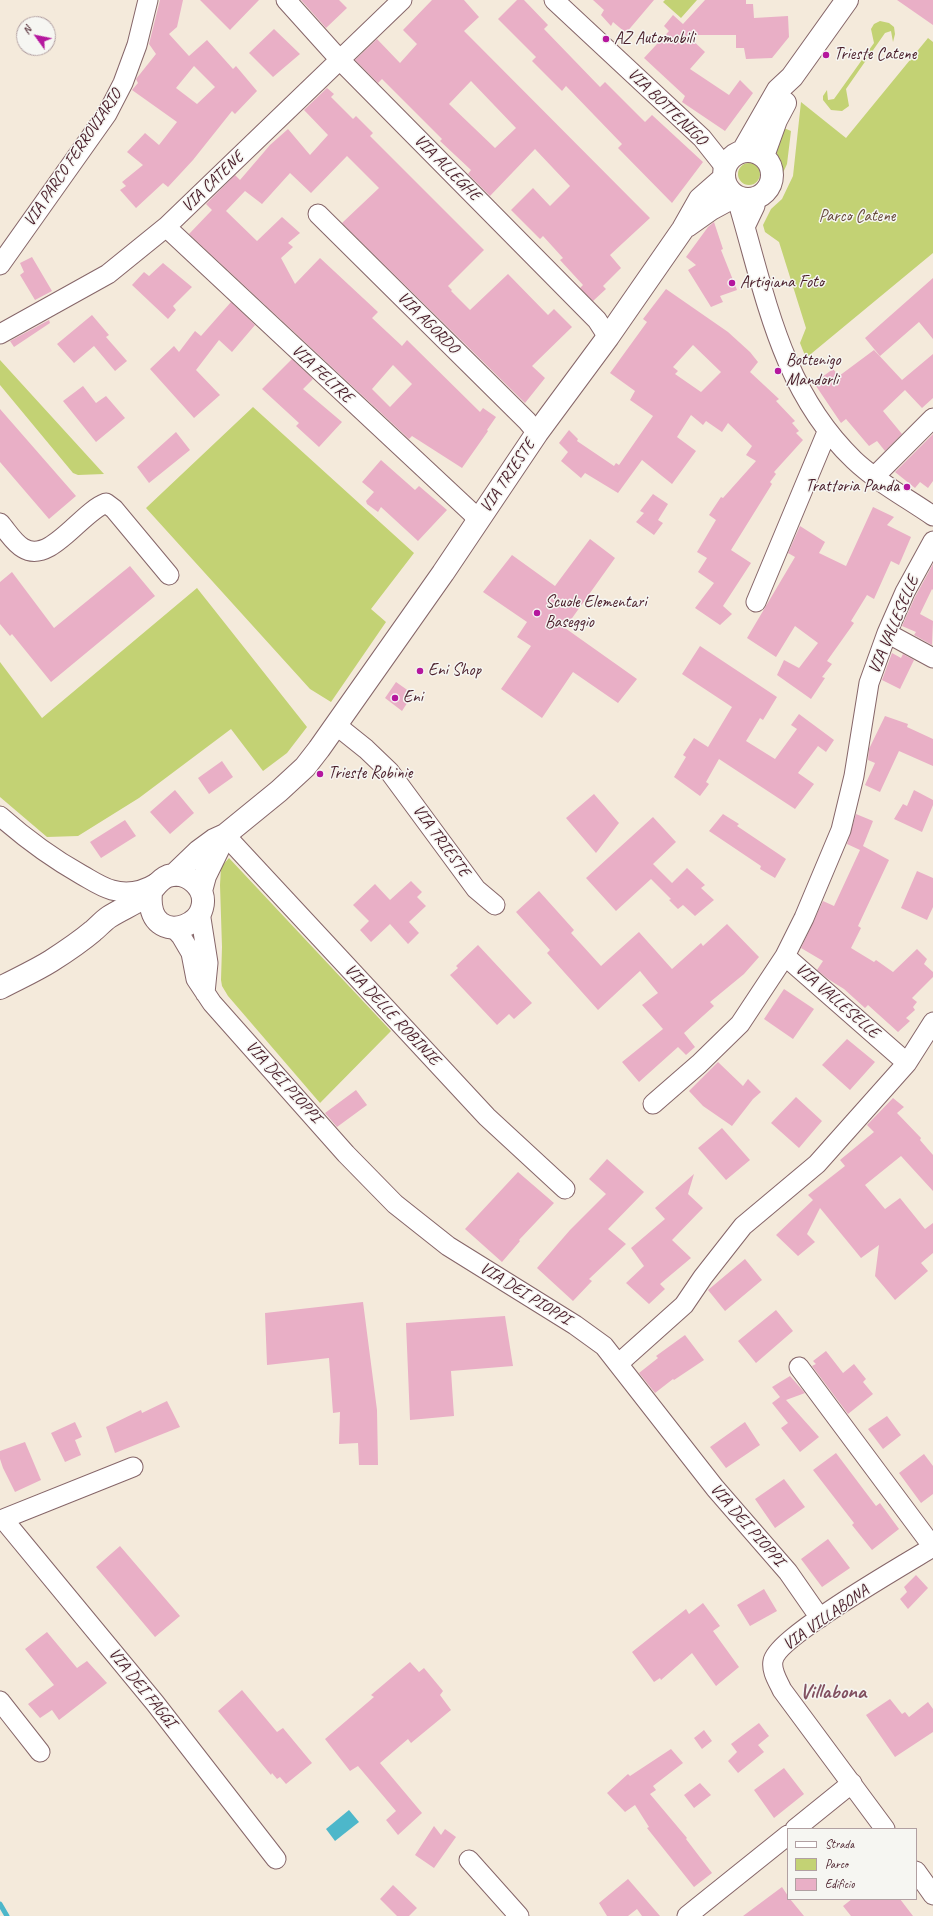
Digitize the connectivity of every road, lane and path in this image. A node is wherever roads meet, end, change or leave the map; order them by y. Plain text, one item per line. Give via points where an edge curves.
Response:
1 (148, 0) edge
2 (286, 0) edge
3 (402, 0) edge
4 (554, 0) edge
5 (847, 0) edge
6 (340, 60) junction
7 (753, 154) junction
8 (736, 187) junction
9 (318, 214) dead end
10 (166, 227) junction
11 (0, 265) edge
12 (0, 334) edge
13 (608, 337) junction
14 (933, 418) edge
15 (827, 432) junction
16 (537, 433) junction
17 (874, 476) junction
18 (933, 516) edge
19 (478, 521) junction
20 (0, 523) edge
21 (933, 541) edge
22 (169, 575) dead end
23 (756, 602) dead end
24 (887, 632) junction
25 (933, 658) edge
26 (336, 725) junction
27 (0, 816) edge
28 (225, 835) junction
29 (161, 883) junction
30 (201, 902) junction
31 (495, 905) dead end
32 (165, 924) junction
33 (103, 925) junction
34 (785, 956) junction
35 (0, 988) edge
36 (205, 992) junction
37 (930, 1033) edge
38 (907, 1062) junction
39 (653, 1104) dead end
40 (565, 1189) dead end
41 (618, 1364) junction
42 (799, 1367) dead end
43 (133, 1467) dead end
44 (2, 1520) edge
45 (933, 1547) edge
46 (820, 1618) junction
47 (0, 1701) edge
48 (40, 1752) dead end
49 (852, 1783) junction
50 (796, 1828) edge
51 (884, 1828) edge
52 (787, 1836) edge
53 (276, 1859) dead end
54 (469, 1860) dead end
55 (917, 1872) edge
56 (933, 1895) edge
57 (519, 1916) edge
58 (687, 1916) edge

1 - 11 street, VIA PARCO FERROVIARIO via 137,45 123,83 107,114
2 - 6 street, VIA ALLEGHE
3 - 6 street, VIA CATENE
4 - 8 street, VIA BOTTENIGO via 702,138
5 - 7 street via 792,77 790,94
6 - 10 street, VIA CATENE
6 - 13 street, VIA ALLEGHE via 597,320
7 - 8 street via 730,158
7 - 8 street via 770,164 772,180 764,193
8 - 13 street, VIA TRIESTE via 683,229
8 - 15 street via 755,206 745,227 773,326 795,380
9 - 16 street, VIA AGORDO
10 - 12 street, VIA CATENE via 108,274
10 - 19 street, VIA FELTRE
13 - 16 street, VIA TRIESTE
14 - 17 street
15 - 17 street via 855,461
15 - 23 street
16 - 19 street, VIA TRIESTE
17 - 18 street
19 - 26 street, VIA TRIESTE
20 - 22 street via 22,548 32,552 39,551 55,544 93,510 106,503 114,509
21 - 24 street, VIA VALLESELLE
24 - 25 street
24 - 34 street, VIA VALLESELLE via 869,683 854,776 841,830
26 - 28 street, VIA TRIESTE via 305,767
26 - 31 street, VIA TRIESTE via 389,771 476,889
27 - 29 street via 51,857 107,888 135,891
28 - 29 street, VIA TRIESTE via 214,840
28 - 30 street, VIA TRIESTE via 204,876
28 - 40 street, VIA DELLE ROBINIE via 487,1117
29 - 30 street via 183,875 191,878
29 - 32 street via 151,907
29 - 33 street, VIA TRIESTE
30 - 32 street, VIA TRIESTE via 193,922 186,926
30 - 36 street via 208,963
32 - 33 street, VIA TRIESTE via 132,919
32 - 36 street, VIA DEI PIOPPI via 181,936 191,953 196,979
33 - 35 street, VIA TRIESTE via 50,961
34 - 38 street, VIA VALLESELLE
34 - 39 street via 740,1024
36 - 41 street, VIA DEI PIOPPI via 346,1154 395,1204 448,1246 575,1324 604,1346
37 - 38 street
38 - 41 street via 817,1164 743,1226 684,1305
41 - 46 street, VIA DEI PIOPPI via 715,1488 788,1572
42 - 45 street
43 - 44 street, VIA DEI FAGGI
44 - 53 street, VIA DEI FAGGI via 155,1703
45 - 46 street, VIA VILLABONA
46 - 49 street, VIA VILLABONA via 782,1647 773,1661 774,1672 782,1690
47 - 48 street
49 - 50 street
49 - 51 street, VIA VILLABONA
52 - 58 street
54 - 57 street
55 - 56 street

